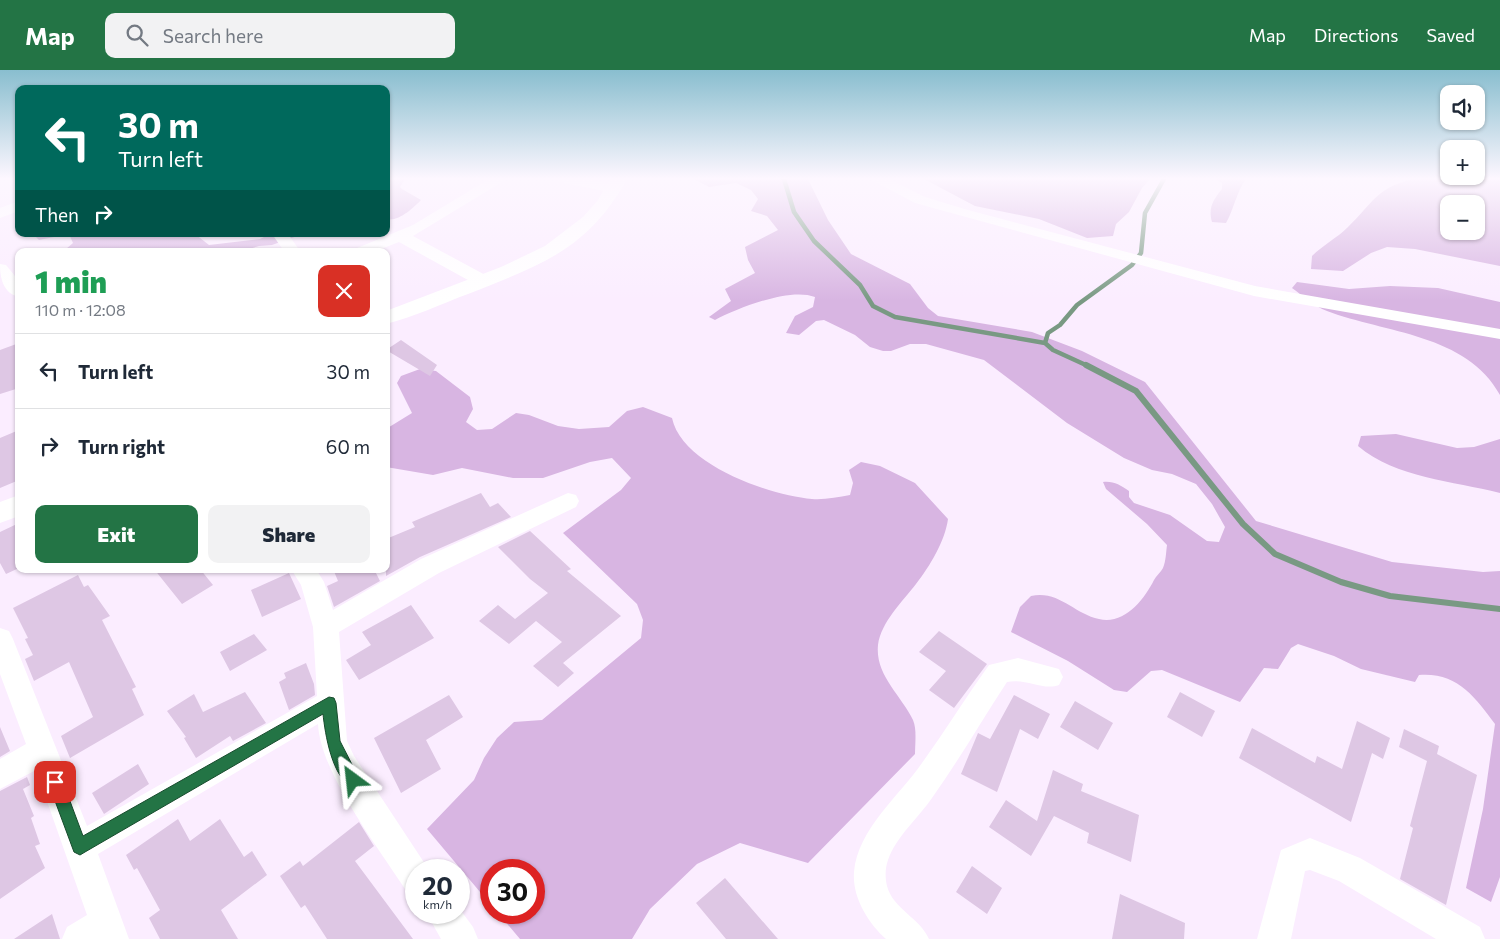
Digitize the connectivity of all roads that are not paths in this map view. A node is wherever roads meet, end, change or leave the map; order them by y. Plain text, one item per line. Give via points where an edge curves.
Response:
1 (433, 220) edge
2 (593, 220) edge
3 (986, 220) edge
4 (401, 236) junction
5 (282, 237) edge
6 (290, 248) edge
7 (371, 248) edge
8 (0, 269) edge
9 (483, 281) junction
10 (15, 287) edge
11 (390, 316) edge
12 (1500, 334) edge
13 (568, 500) dead end
14 (15, 507) edge
15 (0, 513) edge
16 (306, 573) edge
17 (326, 627) junction
18 (0, 640) edge
19 (1050, 677) dead end
20 (329, 703) junction
21 (43, 750) junction
22 (0, 776) edge
23 (80, 847) junction
24 (405, 861) edge
25 (450, 924) edge
26 (110, 931) edge
27 (80, 939) edge
28 (461, 939) edge
29 (912, 939) edge
30 (1274, 939) edge
31 (1468, 939) edge

1 - 4 street
2 - 9 main road via 577,235 514,270
3 - 12 street via 1254,290
4 - 7 street
4 - 9 street
5 - 6 street
8 - 10 street
9 - 11 main road
13 - 17 street via 430,566
14 - 15 main road
16 - 17 street via 312,582
17 - 20 street
18 - 21 street
19 - 29 street via 1026,668 998,672 922,788 872,855 870,890 880,909
20 - 23 street
20 - 24 street via 333,741 343,765
21 - 22 street
21 - 23 street
23 - 26 street
25 - 28 street
26 - 27 street
30 - 31 street via 1292,861 1310,854 1349,869

